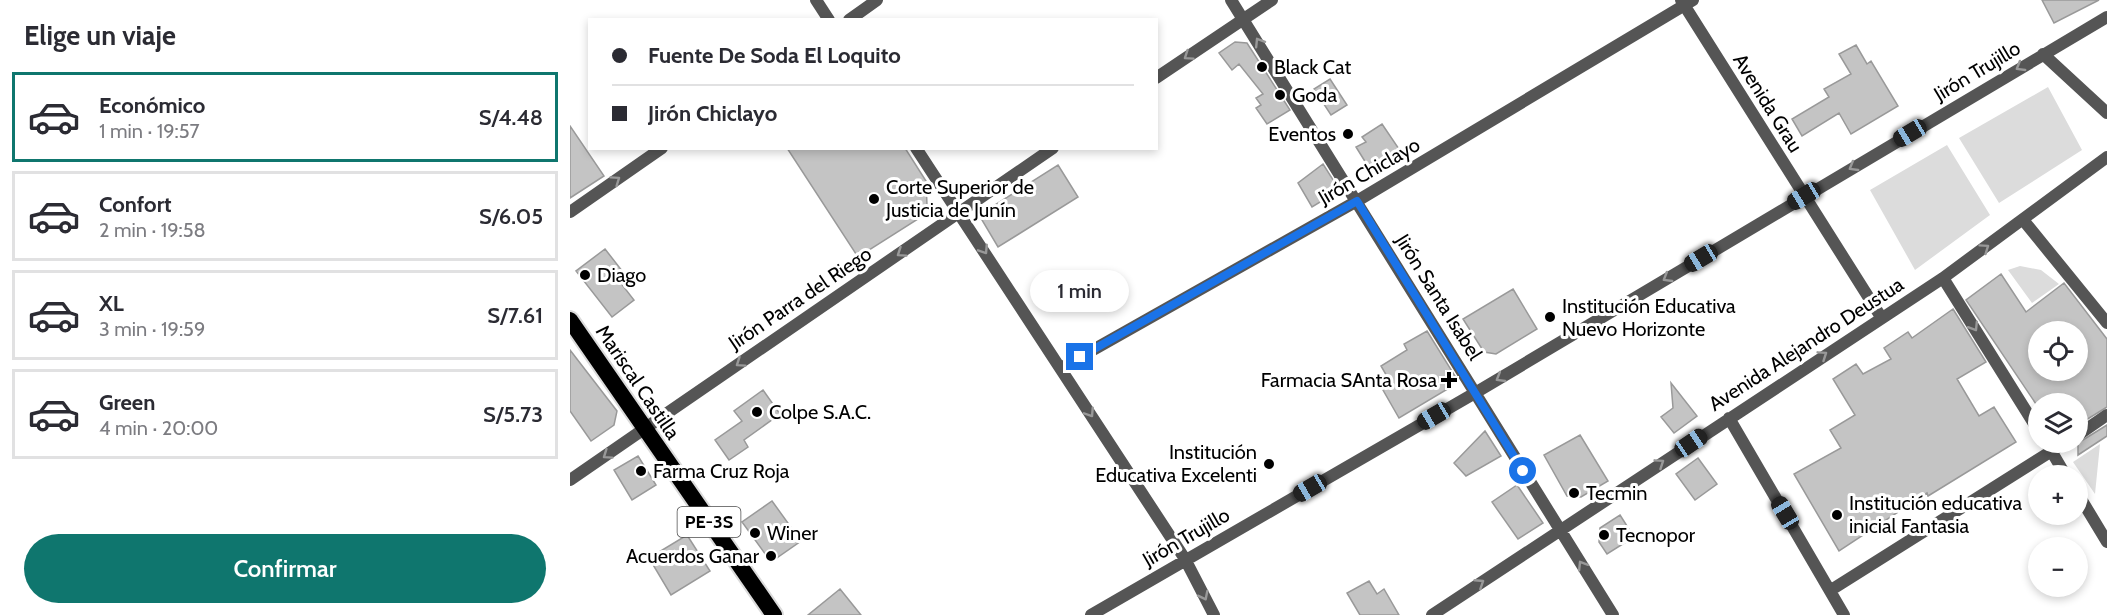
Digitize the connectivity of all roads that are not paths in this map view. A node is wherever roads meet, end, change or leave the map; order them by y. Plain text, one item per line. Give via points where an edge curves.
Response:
1 (816, 0) edge
2 (877, 0) edge
3 (1231, 0) edge
4 (1272, 0) edge
5 (1686, 2) edge
6 (2107, 16) edge
7 (828, 18) edge
8 (852, 18) edge
9 (1244, 18) junction
10 (2043, 54) junction
11 (1158, 77) edge
12 (2107, 113) edge
13 (659, 150) edge
14 (917, 150) edge
15 (1050, 150) edge
16 (2107, 157) edge
17 (1804, 196) junction
18 (1357, 201) junction
19 (570, 212) edge
20 (960, 212) junction
21 (2024, 221) junction
22 (1943, 278) junction
23 (1881, 317) junction
24 (570, 320) edge
25 (2107, 323) edge
26 (1060, 368) junction
27 (1475, 393) junction
28 (2028, 414) edge
29 (2107, 415) edge
30 (1729, 418) junction
31 (2088, 428) edge
32 (644, 429) junction
33 (2040, 453) edge
34 (570, 480) edge
35 (2088, 509) edge
36 (1560, 530) junction
37 (2106, 537) edge
38 (1185, 559) junction
39 (1830, 590) junction
40 (774, 615) edge
41 (1091, 615) edge
42 (1214, 615) edge
43 (1432, 615) edge
44 (1613, 615) edge
45 (1844, 615) edge

1 - 7 street
2 - 8 street
3 - 9 street, Jirón Santa Isabel
4 - 9 street
5 - 17 street, Avenida Grau
5 - 18 street, Jirón Chiclayo
6 - 10 street, Jirón Trujillo
9 -> 11 street
18 -> 9 street, Jirón Santa Isabel
10 - 12 street
10 -> 17 street, Jirón Trujillo
19 -> 13 street
14 - 20 street
15 - 20 street, Jirón Parra del Riego
16 - 21 street, Avenida Alejandro Deustua
17 - 23 street, Avenida Grau
17 -> 27 street, Jirón Trujillo
18 - 26 street, Jirón Chiclayo
18 - 27 street, Jirón Santa Isabel
20 -> 26 street
20 -> 32 street, Jirón Parra del Riego
22 -> 21 street, Avenida Alejandro Deustua
21 - 25 street
22 - 23 street, Avenida Alejandro Deustua
22 -> 28 street
30 -> 23 street, Avenida Alejandro Deustua
24 - 32 highway, Mariscal Castilla / PE-3S
26 -> 38 street
27 - 36 street, Jirón Santa Isabel
27 - 38 street, Jirón Trujillo
29 - 31 street
36 -> 30 street, Avenida Alejandro Deustua
30 - 39 street
32 -> 34 street, Jirón Parra del Riego
32 - 40 highway, Mariscal Castilla / PE-3S
33 - 39 street
35 - 37 street
43 -> 36 street, Avenida Alejandro Deustua
44 -> 36 street, Jirón Santa Isabel
38 - 41 street, Jirón Trujillo
38 -> 42 street
39 - 45 street

